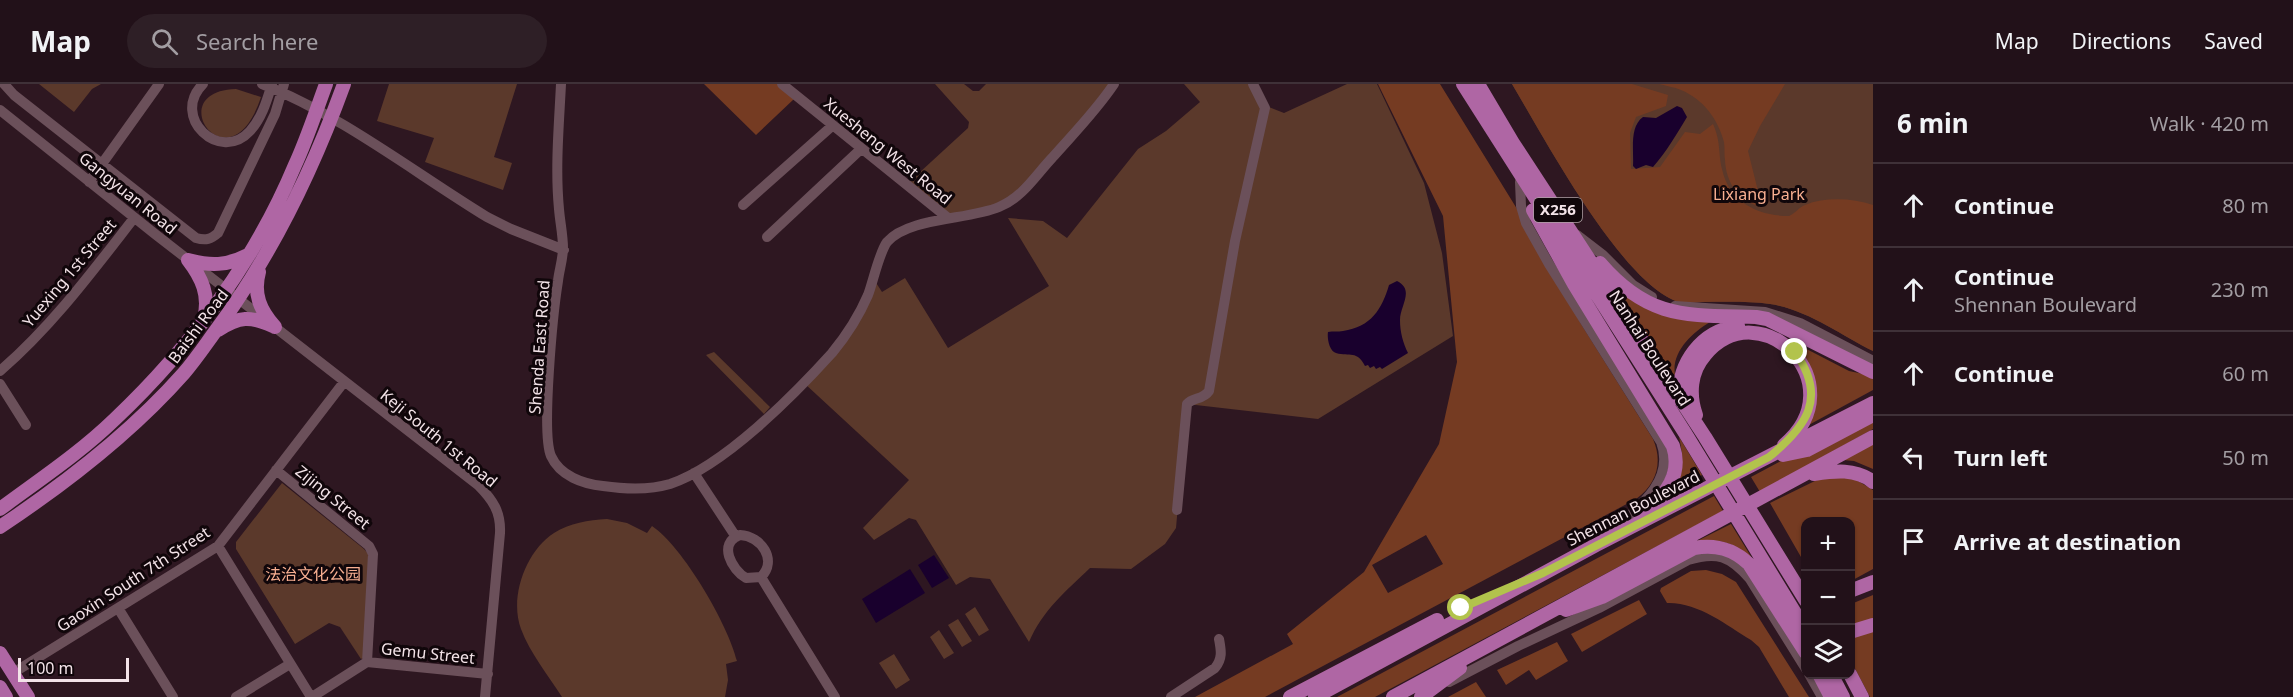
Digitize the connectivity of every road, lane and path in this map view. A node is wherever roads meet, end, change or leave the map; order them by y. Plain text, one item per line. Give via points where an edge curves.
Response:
1 (4, 84) edge
2 (159, 84) edge
3 (203, 84) edge
4 (262, 84) edge
5 (272, 84) edge
6 (284, 84) edge
7 (326, 84) edge
8 (344, 84) edge
9 (561, 84) edge
10 (782, 84) edge
11 (1114, 84) edge
12 (1253, 84) edge
13 (1463, 84) edge
14 (1478, 84) edge
15 (0, 110) edge
16 (832, 126) junction
17 (861, 149) junction
18 (1506, 154) junction
19 (103, 164) junction
20 (89, 182) junction
21 (1520, 182) junction
22 (743, 205) dead end
23 (134, 218) junction
24 (948, 218) junction
25 (1562, 218) junction
26 (1577, 236) junction
27 (767, 237) dead end
28 (564, 250) junction
29 (248, 255) junction
30 (188, 260) junction
31 (261, 265) junction
32 (226, 290) junction
33 (238, 300) junction
34 (203, 320) junction
35 (275, 327) junction
36 (215, 332) junction
37 (1620, 345) junction
38 (1873, 361) edge
39 (0, 371) edge
40 (1873, 372) edge
41 (344, 382) junction
42 (0, 384) edge
43 (1873, 403) edge
44 (1873, 415) edge
45 (26, 425) dead end
46 (1685, 433) junction
47 (1705, 437) junction
48 (1873, 437) edge
49 (1769, 457) junction
50 (276, 471) junction
51 (694, 473) junction
52 (1795, 480) junction
53 (1873, 482) edge
54 (0, 509) edge
55 (1178, 510) dead end
56 (0, 527) edge
57 (736, 537) junction
58 (1770, 542) junction
59 (1596, 544) junction
60 (218, 546) junction
61 (1543, 573) junction
62 (761, 577) junction
63 (1801, 579) edge
64 (1873, 582) edge
65 (1855, 589) edge
66 (1801, 593) edge
67 (1785, 597) junction
68 (118, 608) junction
69 (1801, 613) edge
70 (1525, 625) junction
71 (1802, 625) edge
72 (1873, 625) edge
73 (1855, 631) edge
74 (1506, 635) junction
75 (1219, 639) dead end
76 (1422, 639) junction
77 (1801, 645) edge
78 (1375, 651) junction
79 (0, 653) edge
80 (1801, 661) edge
81 (366, 662) junction
82 (290, 664) junction
83 (13, 673) junction
84 (1335, 673) junction
85 (488, 674) junction
86 (1811, 679) edge
87 (1821, 679) edge
88 (1833, 679) edge
89 (0, 687) edge
90 (6, 697) edge
91 (28, 697) edge
92 (173, 697) edge
93 (236, 697) edge
94 (311, 697) edge
95 (485, 697) edge
96 (835, 697) edge
97 (1171, 697) edge
98 (1290, 697) edge
99 (1306, 697) edge
100 (1315, 697) edge
101 (1393, 697) edge
102 (1422, 697) edge
103 (1822, 697) edge
104 (1832, 697) edge
105 (1843, 697) edge

1 - 19 street
2 - 19 street
3 - 5 street via 192,104 195,122 206,136 226,142 239,139 252,129
4 - 28 street via 320,111 487,217
6 - 19 street via 275,114 218,233 211,238 196,238
7 - 29 main road, Baishi Road via 296,165
8 - 31 main road, Baishi Road via 312,167
9 - 28 street, Shenda East Road via 559,208
10 - 16 street, Xuesheng West Road
11 - 24 street, Shenda East Road via 1021,194 996,208
12 - 55 street via 1265,108 1235,241 1209,391 1187,404
13 - 18 main road, Nanhai Boulevard / X256
14 - 25 main road, Nanhai Boulevard / X256
15 - 20 street, Gangyuan Road
16 - 17 street, Xuesheng West Road
16 - 22 street
17 - 24 street, Xuesheng West Road
17 - 27 street
18 - 21 main road
18 - 37 main road, Nanhai Boulevard / X256
19 - 20 street
20 - 23 street, Gangyuan Road
21 - 37 main road via 1563,264
21 - 59 street via 1526,223 1665,451 1664,470 1655,490
23 - 30 street, Gangyuan Road
23 - 39 street, Yuexing 1st Street via 68,303
24 - 51 street, Shenda East Road via 912,228 889,240 867,296 834,351 782,404
25 - 26 main road
25 - 47 main road, Nanhai Boulevard / X256
26 - 38 street via 1633,285 1658,300 1673,306 1765,312 1800,323
26 - 40 main road via 1617,281 1646,303 1691,315 1756,317 1778,323
28 - 51 street, Shenda East Road via 557,284 547,439 558,468 590,485 619,489 669,484
29 - 30 main road via 219,265
29 - 32 main road, Baishi Road
30 - 32 street, Gangyuan Road
30 - 34 main road via 205,292
31 - 33 main road, Baishi Road
31 - 35 main road via 256,295
32 - 33 street, Gangyuan Road
32 - 34 main road, Baishi Road
33 - 35 street, Keji South 1st Road
33 - 36 main road, Baishi Road
34 - 54 main road, Baishi Road via 171,362 113,421
35 - 36 main road via 249,318
35 - 41 street, Keji South 1st Road
36 - 56 main road, Baishi Road via 185,372 128,429
37 - 46 main road, Nanhai Boulevard / X256
37 - 59 main road via 1673,446 1677,463 1669,487 1655,504
40 - 46 main road via 1852,369 1783,333 1759,325 1734,326 1711,336 1692,352 1681,375 1679,400
41 - 50 street, Gaoxin South 7th Street
41 - 85 street, Keji South 1st Road via 478,485 495,505 500,533
42 - 45 street
43 - 49 main road, Shennan Boulevard
44 - 49 main road via 1807,450
46 - 67 main road, Nanhai Boulevard / X256
47 - 49 main road via 1692,402 1693,379 1702,358 1730,336 1765,335 1795,352 1809,377 1811,391 1810,405 1799,430
47 - 58 main road, Nanhai Boulevard / X256
48 - 52 main road
49 - 59 main road, Shennan Boulevard
50 - 60 street, Gaoxin South 7th Street
50 - 81 street, Zijing Street via 372,552
51 - 57 street
52 - 53 main road via 1847,471
52 - 70 main road
57 - 62 street via 754,538 764,547 768,565
57 - 62 street via 729,546 732,566 746,578
58 - 63 main road
58 - 66 main road, Nanhai Boulevard / X256
59 - 61 main road, Shennan Boulevard
60 - 68 street, Gaoxin South 7th Street
60 - 82 street
61 - 76 main road, Shennan Boulevard
61 - 78 main road via 1484,597
62 - 96 street
64 - 65 main road
67 - 69 main road
67 - 71 main road, Nanhai Boulevard / X256
68 - 83 street, Gaoxin South 7th Street
68 - 92 street
70 - 74 main road
70 - 77 main road via 1602,597 1694,548 1706,546 1730,550 1741,557 1759,577
72 - 73 main road
74 - 101 main road
74 - 102 main road
75 - 97 street via 1220,662
76 - 78 main road
76 - 100 main road, Shennan Boulevard
78 - 84 main road
79 - 83 main road
80 - 102 street via 1739,566 1729,559 1708,555 1688,560
81 - 85 street, Gemu Street
81 - 94 street
82 - 93 street
82 - 94 street
83 - 91 main road
84 - 98 main road
84 - 99 main road
85 - 95 street, Keji South 1st Road
86 - 103 street
87 - 104 main road
88 - 105 main road
89 - 90 main road

